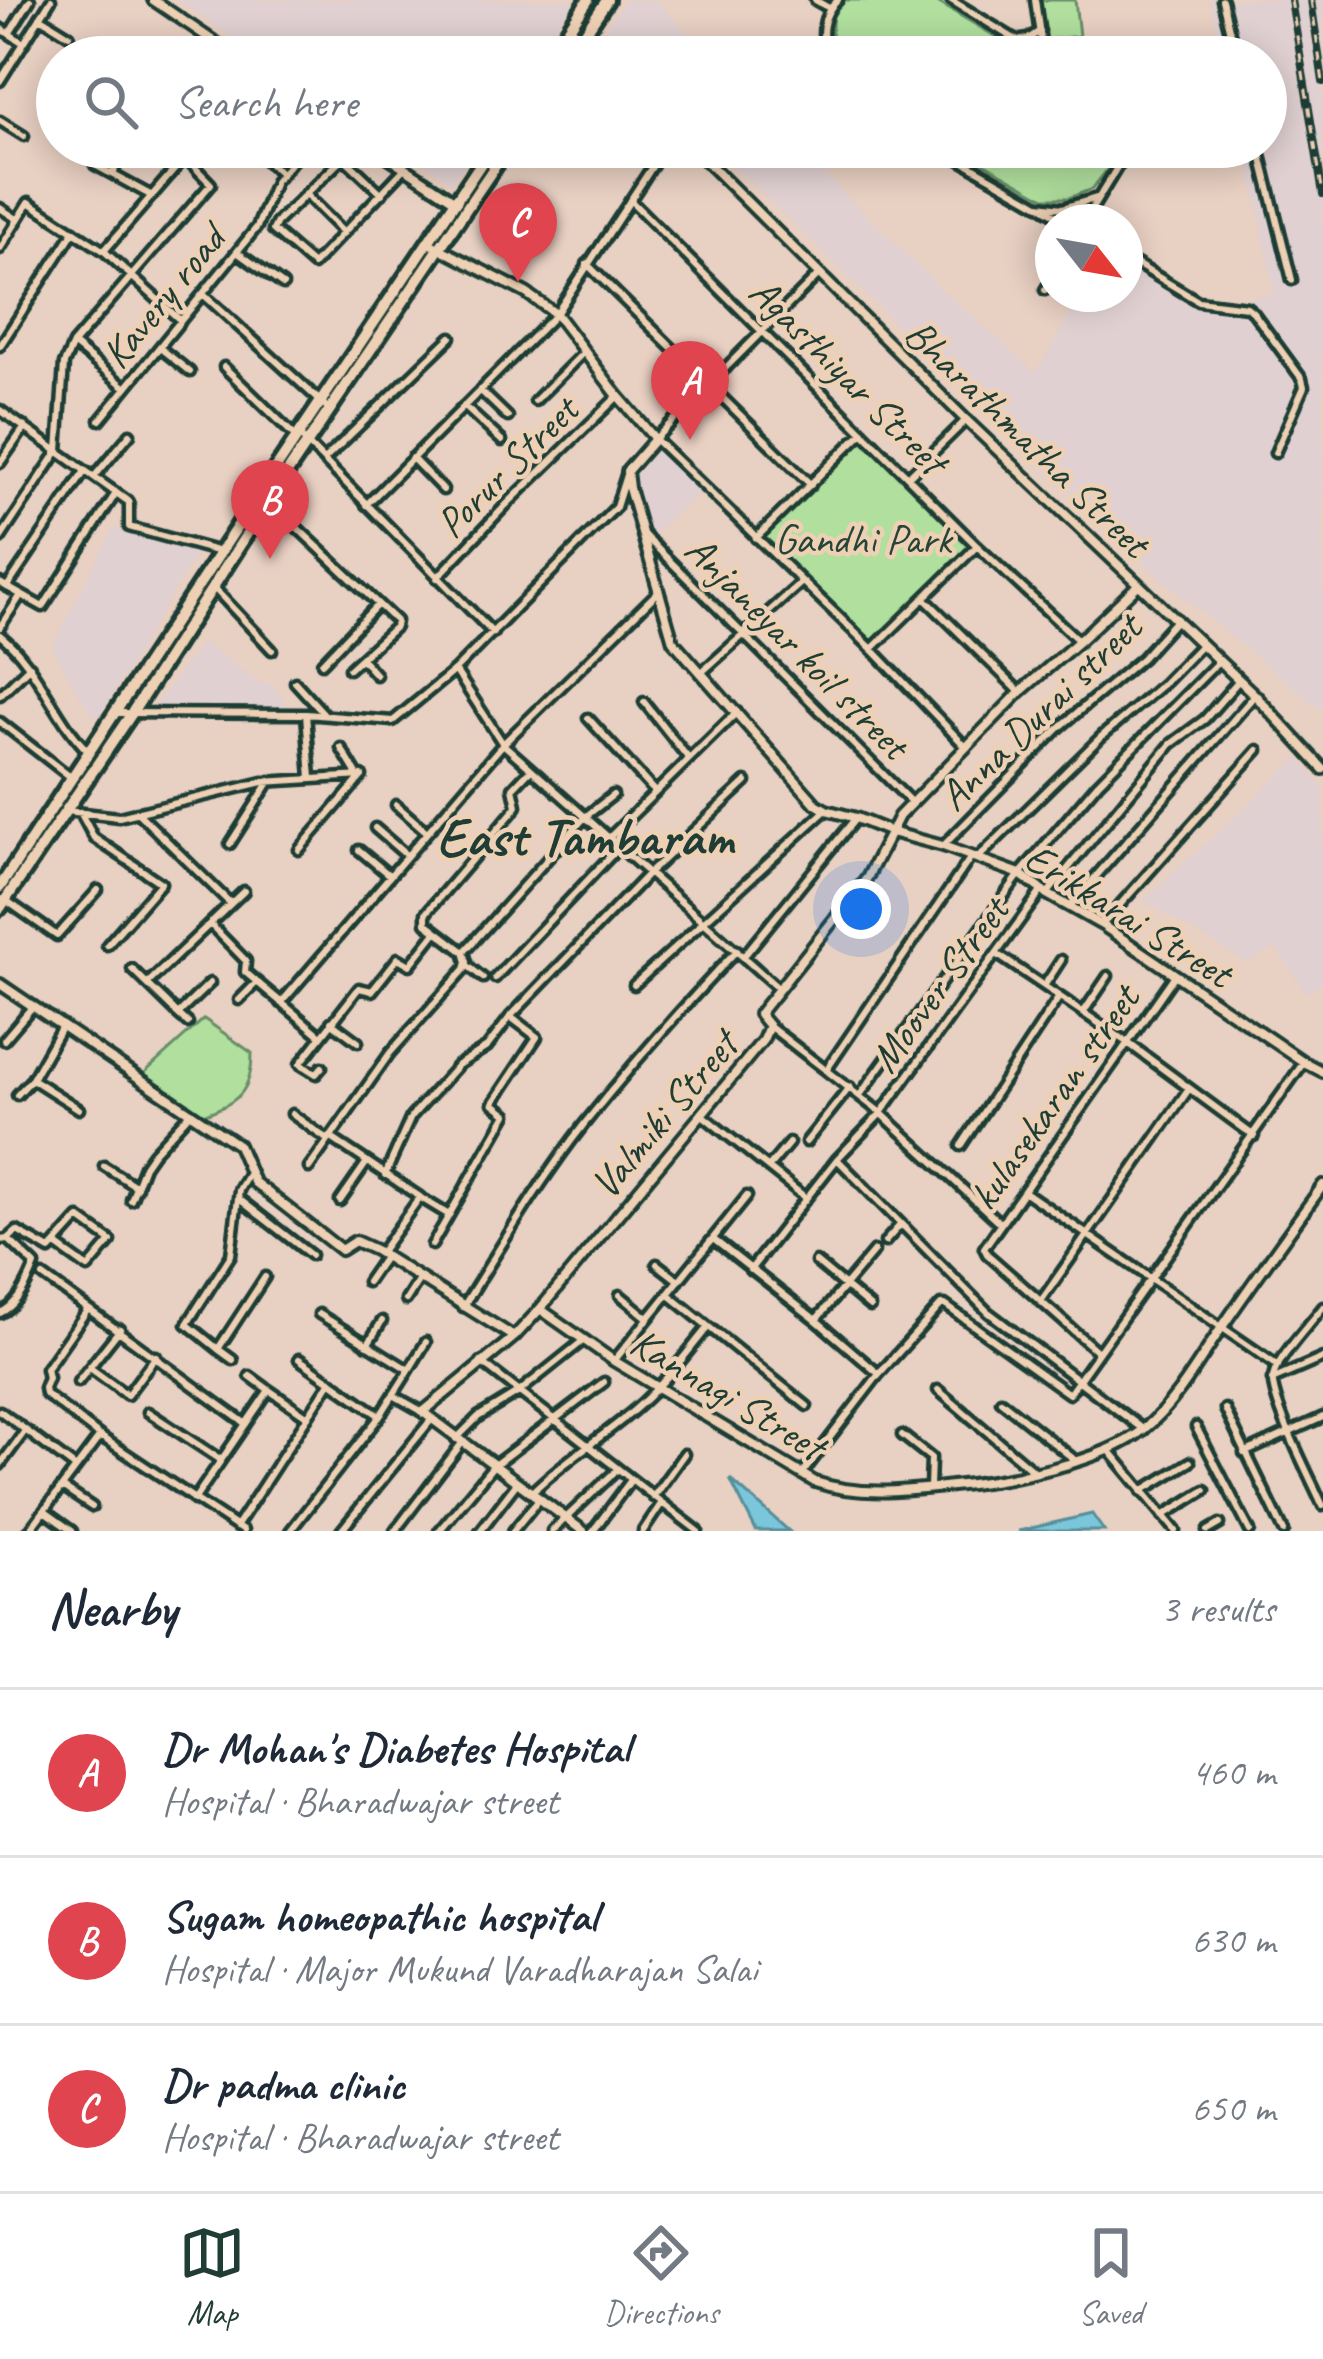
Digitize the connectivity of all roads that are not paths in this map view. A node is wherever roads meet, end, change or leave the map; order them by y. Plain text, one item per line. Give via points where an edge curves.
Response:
1 (30, 0) edge
2 (51, 0) edge
3 (153, 0) edge
4 (588, 0) edge
5 (607, 0) edge
6 (814, 0) edge
7 (838, 0) edge
8 (951, 0) edge
9 (1035, 0) edge
10 (1222, 0) edge
11 (829, 8) junction
12 (40, 17) junction
13 (0, 28) edge
14 (569, 28) junction
15 (1040, 31) junction
16 (9, 34) junction
17 (69, 35) dead end
18 (206, 36) edge
19 (564, 36) edge
20 (579, 36) edge
21 (583, 36) edge
22 (824, 36) edge
23 (1009, 36) edge
24 (1032, 36) edge
25 (1041, 36) edge
26 (1231, 36) edge
27 (24, 43) junction
28 (0, 81) edge
29 (0, 121) edge
30 (23, 136) dead end
31 (100, 168) edge
32 (115, 168) edge
33 (176, 168) edge
34 (196, 168) edge
35 (275, 168) edge
36 (287, 168) edge
37 (333, 168) edge
38 (354, 168) edge
39 (405, 168) joint
40 (481, 168) edge
41 (491, 168) edge
42 (651, 168) edge
43 (713, 168) edge
44 (975, 168) edge
45 (1117, 168) edge
46 (1263, 168) edge
47 (282, 174) junction
48 (116, 177) junction
49 (305, 194) junction
50 (382, 194) junction
51 (152, 196) junction
52 (1097, 198) junction
53 (630, 200) junction
54 (1037, 204) edge
55 (1077, 204) edge
56 (1094, 204) edge
57 (462, 205) junction
58 (0, 208) edge
59 (18, 220) junction
60 (74, 231) junction
61 (344, 232) junction
62 (434, 246) junction
63 (0, 249) edge
64 (104, 251) junction
65 (237, 252) junction
66 (587, 264) junction
67 (1143, 268) edge
68 (819, 274) junction
69 (131, 275) junction
70 (1292, 280) dead end
71 (284, 285) dead end
72 (203, 294) junction
73 (556, 314) junction
74 (182, 322) junction
75 (762, 331) junction
76 (451, 337) dead end
77 (73, 344) junction
78 (0, 346) edge
79 (160, 348) junction
80 (584, 352) junction
81 (224, 368) dead end
82 (190, 372) dead end
83 (708, 386) junction
84 (127, 388) junction
85 (480, 390) junction
86 (617, 396) junction
87 (535, 401) dead end
88 (326, 406) junction
89 (464, 406) junction
90 (0, 410) edge
91 (508, 417) dead end
92 (100, 420) dead end
93 (967, 420) junction
94 (25, 428) junction
95 (863, 432) junction
96 (130, 434) dead end
97 (301, 439) junction
98 (655, 439) junction
99 (502, 441) dead end
100 (58, 451) junction
101 (1275, 453) dead end
102 (412, 458) junction
103 (324, 460) junction
104 (0, 463) edge
105 (85, 471) junction
106 (627, 471) junction
107 (94, 477) junction
108 (908, 477) junction
109 (811, 485) junction
110 (443, 490) dead end
111 (116, 493) junction
112 (269, 501) junction
113 (366, 505) junction
114 (642, 532) junction
115 (756, 538) junction
116 (0, 539) edge
117 (977, 546) junction
118 (226, 555) junction
119 (436, 578) junction
120 (802, 582) junction
121 (4, 585) edge
122 (1138, 585) junction
123 (213, 587) junction
124 (658, 592) junction
125 (21, 595) junction
126 (925, 598) junction
127 (379, 604) junction
128 (1177, 619) junction
129 (0, 631) edge
130 (493, 633) junction
131 (745, 635) junction
132 (1078, 641) junction
133 (8, 642) junction
134 (1202, 644) junction
135 (872, 649) junction
136 (272, 650) dead end
137 (0, 651) edge
138 (361, 658) junction
139 (1219, 661) junction
140 (322, 663) dead end
141 (30, 666) junction
142 (349, 669) dead end
143 (454, 670) junction
144 (702, 673) junction
145 (376, 675) dead end
146 (1238, 680) junction
147 (295, 682) dead end
148 (1020, 692) junction
149 (0, 695) edge
150 (1255, 695) junction
151 (644, 702) dead end
152 (737, 712) junction
153 (116, 713) junction
154 (132, 713) junction
155 (306, 714) junction
156 (325, 716) junction
157 (588, 718) dead end
158 (0, 722) edge
159 (503, 744) junction
160 (965, 746) junction
161 (341, 748) dead end
162 (1258, 750) dead end
163 (90, 753) junction
164 (689, 759) junction
165 (1323, 769) edge
166 (530, 770) junction
167 (360, 776) junction
168 (73, 778) junction
169 (311, 778) junction
170 (266, 781) junction
171 (746, 782) dead end
172 (656, 792) junction
173 (613, 795) dead end
174 (911, 802) junction
175 (396, 805) dead end
176 (826, 810) junction
177 (66, 811) junction
178 (80, 812) junction
179 (137, 812) junction
180 (585, 817) junction
181 (856, 818) junction
182 (375, 828) dead end
183 (427, 832) junction
184 (891, 832) junction
185 (608, 839) junction
186 (230, 844) dead end
187 (944, 846) junction
188 (618, 848) junction
189 (299, 850) dead end
190 (359, 850) dead end
191 (406, 855) junction
192 (974, 858) junction
193 (649, 873) junction
194 (389, 874) junction
195 (1020, 874) junction
196 (0, 886) edge
197 (98, 890) dead end
198 (244, 891) dead end
199 (1045, 892) junction
200 (229, 903) junction
201 (3, 904) edge
202 (1070, 906) junction
203 (210, 924) junction
204 (704, 924) junction
205 (1102, 925) junction
206 (436, 932) junction
207 (107, 945) dead end
208 (464, 952) junction
209 (740, 953) junction
210 (998, 955) junction
211 (1061, 960) dead end
212 (467, 965) junction
213 (132, 969) dead end
214 (1175, 975) junction
215 (1108, 976) dead end
216 (483, 978) dead end
217 (495, 978) dead end
218 (257, 982) junction
219 (210, 983) dead end
220 (147, 984) junction
221 (0, 985) edge
222 (634, 985) dead end
223 (1043, 986) junction
224 (778, 988) junction
225 (1059, 997) junction
226 (239, 1000) dead end
227 (281, 1003) junction
228 (32, 1006) junction
229 (1083, 1013) junction
230 (178, 1014) junction
231 (510, 1017) junction
232 (331, 1022) junction
233 (188, 1024) dead end
234 (62, 1026) junction
235 (769, 1026) junction
236 (320, 1035) junction
237 (4, 1040) dead end
238 (358, 1042) dead end
239 (1128, 1043) junction
240 (1304, 1062) junction
241 (322, 1067) dead end
242 (826, 1069) junction
243 (1323, 1072) edge
244 (32, 1079) junction
245 (850, 1087) junction
246 (1189, 1089) junction
247 (16, 1095) dead end
248 (860, 1095) junction
249 (80, 1109) dead end
250 (190, 1113) junction
251 (881, 1113) junction
252 (292, 1114) dead end
253 (701, 1114) junction
254 (1254, 1136) junction
255 (329, 1139) junction
256 (789, 1142) dead end
257 (806, 1142) dead end
258 (962, 1146) dead end
259 (837, 1159) junction
260 (368, 1162) junction
261 (104, 1166) dead end
262 (769, 1167) junction
263 (309, 1168) dead end
264 (249, 1173) junction
265 (386, 1174) junction
266 (1323, 1185) edge
267 (137, 1187) junction
268 (1025, 1192) junction
269 (747, 1196) dead end
270 (420, 1198) junction
271 (807, 1198) junction
272 (239, 1199) junction
273 (131, 1200) dead end
274 (340, 1201) dead end
275 (449, 1215) junction
276 (901, 1224) junction
277 (1001, 1224) junction
278 (1086, 1235) junction
279 (713, 1239) junction
280 (4, 1240) edge
281 (885, 1242) dead end
282 (56, 1245) junction
283 (432, 1245) dead end
284 (874, 1251) dead end
285 (382, 1254) junction
286 (310, 1255) dead end
287 (816, 1262) dead end
288 (657, 1264) dead end
289 (750, 1270) junction
290 (43, 1276) dead end
291 (265, 1277) dead end
292 (420, 1278) junction
293 (1152, 1278) junction
294 (679, 1281) junction
295 (367, 1282) dead end
296 (845, 1286) junction
297 (668, 1294) junction
298 (620, 1295) dead end
299 (406, 1300) dead end
300 (1041, 1301) junction
301 (463, 1307) junction
302 (870, 1307) dead end
303 (1323, 1307) edge
304 (88, 1308) junction
305 (540, 1309) junction
306 (0, 1313) edge
307 (319, 1314) dead end
308 (649, 1318) junction
309 (816, 1320) junction
310 (382, 1321) dead end
311 (708, 1327) junction
312 (1222, 1327) junction
313 (120, 1330) junction
314 (514, 1337) junction
315 (584, 1340) junction
316 (426, 1342) dead end
317 (367, 1345) junction
318 (218, 1349) junction
319 (1099, 1353) junction
320 (156, 1356) junction
321 (1323, 1358) edge
322 (299, 1359) dead end
323 (233, 1360) dead end
324 (614, 1361) junction
325 (481, 1362) junction
326 (1278, 1366) junction
327 (90, 1368) junction
328 (409, 1370) junction
329 (879, 1374) junction
330 (250, 1376) dead end
331 (1080, 1380) junction
332 (1272, 1380) junction
333 (331, 1381) junction
334 (78, 1382) dead end
335 (604, 1382) dead end
336 (658, 1387) junction
337 (269, 1390) junction
338 (938, 1390) dead end
339 (519, 1392) junction
340 (394, 1396) junction
341 (1001, 1401) dead end
342 (807, 1406) dead end
343 (1225, 1409) dead end
344 (0, 1411) edge
345 (148, 1412) dead end
346 (423, 1412) junction
347 (380, 1416) junction
348 (308, 1417) junction
349 (1323, 1417) edge
350 (553, 1418) junction
351 (431, 1420) junction
352 (246, 1424) junction
353 (1196, 1427) dead end
354 (1144, 1430) junction
355 (25, 1431) junction
356 (1289, 1432) junction
357 (902, 1435) dead end
358 (100, 1436) junction
359 (459, 1441) junction
360 (587, 1445) junction
361 (1109, 1450) junction
362 (1244, 1453) junction
363 (683, 1454) dead end
364 (221, 1460) junction
365 (1075, 1460) junction
366 (1190, 1462) dead end
367 (0, 1465) edge
368 (494, 1466) junction
369 (76, 1468) junction
370 (618, 1469) junction
371 (1036, 1473) junction
372 (802, 1474) junction
373 (1323, 1474) edge
374 (632, 1480) junction
375 (1311, 1480) junction
376 (517, 1483) junction
377 (62, 1487) junction
378 (930, 1488) junction
379 (1205, 1490) dead end
380 (1142, 1491) junction
381 (535, 1496) junction
382 (653, 1497) junction
383 (194, 1500) junction
384 (661, 1503) junction
385 (1323, 1506) edge
386 (92, 1507) dead end
387 (44, 1511) junction
388 (1163, 1516) junction
389 (564, 1517) junction
390 (1220, 1524) dead end
391 (240, 1529) edge
392 (29, 1531) edge
393 (72, 1531) edge
394 (290, 1531) edge
395 (341, 1531) edge
396 (395, 1531) edge
397 (439, 1531) edge
398 (480, 1531) edge
399 (513, 1531) edge
400 (552, 1531) edge
401 (583, 1531) edge
402 (593, 1531) edge
403 (644, 1531) edge
404 (698, 1531) edge
405 (1176, 1531) edge
406 (1208, 1531) edge
407 (1250, 1531) edge
408 (1284, 1531) edge

1 - 16 street
2 - 12 street
3 - 18 street
4 - 14 main road
5 - 21 main road
6 - 11 street
7 - 11 street
8 - 23 street
9 - 15 street
10 - 26 street
11 - 22 street
12 - 17 street
12 - 27 street
13 - 16 street
14 - 19 main road
14 - 20 street
15 - 24 street
15 - 25 street
16 - 27 street
27 - 28 street
29 - 30 street
31 - 48 street
32 - 48 street
33 - 51 street
34 - 69 street via 211,184
35 - 47 street
36 - 47 street, Kavery road
37 - 49 street
38 - 50 street
39 - 50 street
39 - 57 street
40 - 57 main road
41 - 57 main road
42 - 53 street
43 - 68 street, Bharathmatha Street
44 - 54 street
45 - 52 street
46 - 70 street
47 - 65 street, Kavery road
48 - 51 street
49 - 61 street
49 - 61 street via 273,230 313,265
50 - 61 street
51 - 64 street
52 - 55 street
52 - 56 street
53 - 66 street
53 - 75 street, Agasthiyar Street
57 - 62 main road
58 - 59 street
59 - 60 street via 29,202
59 - 63 street
60 - 64 street
60 - 78 street
62 - 73 street
62 - 88 main road
64 - 69 street
65 - 71 street
65 - 72 street, Kavery road
66 - 73 street
66 - 83 street
67 - 101 street via 1198,301 1253,312 1302,379
68 - 75 street
68 - 93 street, Bharathmatha Street
69 - 74 street
69 - 77 street
72 - 74 street, Kavery road
72 - 88 street
73 - 80 street
73 - 85 street
74 - 79 street, Kavery road
75 - 83 street
75 - 95 street, Agasthiyar Street
76 - 103 street
77 - 84 street
77 - 100 street via 64,364
79 - 82 street
79 - 84 street, Kavery road
80 - 86 street
80 - 87 street
81 - 97 street
83 - 98 street
83 - 109 street
84 - 92 street, Kavery road
85 - 89 street
85 - 91 street
86 - 98 street
86 - 119 street, Porur Street
88 - 97 main road
89 - 99 street
89 - 102 street
90 - 94 street
93 - 108 street
93 - 122 street, Bharathmatha Street
94 - 100 street
94 - 104 street
95 - 108 street, Agasthiyar Street
95 - 109 street
96 - 107 street
97 - 103 street
97 - 112 main road
97 - 118 main road
98 - 106 street
98 - 115 street
100 - 105 street
100 - 116 street
102 - 110 street
102 - 113 street
103 - 113 street
105 - 107 street
105 - 121 street
106 - 114 street
106 - 130 street via 616,507
107 - 111 street
108 - 117 street, Agasthiyar Street
109 - 115 street
111 - 118 street via 129,502 129,527
111 - 125 street via 43,607
112 - 118 main road
112 - 127 street
113 - 119 street
114 - 124 street
114 - 131 street, Anjaneyar koil street
115 - 120 street
117 - 126 street
117 - 132 street, Agasthiyar Street
118 - 123 main road
118 - 153 main road
119 - 130 street
120 - 131 street
120 - 135 street
121 - 125 street
122 - 128 street, Bharathmatha Street
122 - 132 street, Valmiki Street
123 - 136 street
123 - 154 main road
124 - 144 street via 673,641
124 - 159 street
125 - 129 street
126 - 135 street
126 - 148 street
127 - 138 street via 396,626
127 - 140 street
128 - 134 street, Bharathmatha Street
128 - 187 street, Anna Durai street
129 - 133 street
130 - 143 street
131 - 144 street
131 - 174 street, Anjaneyar koil street
132 - 148 street, Valmiki Street
133 - 137 street
133 - 141 street
134 - 139 street, Bharathmatha Street
134 - 192 street
135 - 160 street
138 - 142 street
138 - 145 street
139 - 146 street, Bharathmatha Street
139 - 195 street
141 - 149 street
141 - 163 street
143 - 156 street via 393,721
143 - 159 street
144 - 152 street
146 - 150 street, Bharathmatha Street
146 - 199 street, Moover Street via 1171,744
147 - 156 street
148 - 160 street, Valmiki Street
150 - 165 street, Bharathmatha Street
150 - 202 street
151 - 164 street
152 - 164 street
152 - 176 street
153 - 154 street
153 - 163 main road
154 - 155 street
154 - 177 main road
155 - 156 street
155 - 169 street
157 - 172 street
158 - 168 street
159 - 166 street
159 - 183 street
160 - 174 street, Valmiki Street
161 - 167 street
162 - 205 street
163 - 168 main road
164 - 172 street
166 - 180 street
166 - 206 street via 513,788 515,809 426,914
167 - 169 street
167 - 189 street
168 - 196 main road
169 - 170 street
170 - 179 street
170 - 186 street
171 - 193 street
172 - 185 street
173 - 180 street
174 - 184 street, Valmiki Street
175 - 183 street
176 - 181 street, Erikkarai Street
176 - 204 street
177 - 178 street
177 - 201 main road
178 - 179 street
178 - 207 street via 94,838 160,883
179 - 200 street
180 - 185 street
180 - 208 street
181 - 184 street, Erikkarai Street
181 - 209 street
182 - 191 street
183 - 191 street
184 - 187 street, Erikkarai Street
184 - 224 street, Valmiki Street via 867,878
185 - 188 street
187 - 192 street, Erikkarai Street
188 - 193 street
188 - 217 street
190 - 194 street
191 - 194 street
192 - 195 street, Erikkarai Street
192 - 242 street
193 - 204 street
193 - 231 street
194 - 227 street
195 - 199 street, Erikkarai Street
195 - 248 street
197 - 201 street via 57,936
198 - 200 street
199 - 202 street, Erikkarai Street
199 - 210 street, Moover Street
200 - 203 street
202 - 205 street, Erikkarai Street
203 - 218 street
203 - 220 street
204 - 209 street
204 - 222 street
205 - 214 street, Erikkarai Street
206 - 208 street
206 - 232 street via 410,964 398,958 372,991 359,988
208 - 212 street
209 - 224 street
209 - 301 street via 667,1024 582,1126
210 - 223 street
210 - 251 street, Moover Street
211 - 223 street
212 - 216 street
212 - 255 street
213 - 220 street
214 - 239 street, kulasekaran street
214 - 240 street, Erikkarai Street
215 - 229 street
218 - 226 street
218 - 227 street
219 - 230 street
220 - 230 street
221 - 228 street
223 - 225 street
224 - 235 street, Valmiki Street via 759,1013
225 - 229 street
225 - 258 street
227 - 236 street
228 - 234 street
228 - 237 street
229 - 239 street
230 - 233 street
231 - 265 street via 410,1117
231 - 275 street via 537,1037 493,1102 507,1114
232 - 236 street
232 - 238 street
234 - 244 street
234 - 250 street
235 - 242 street
235 - 253 street, Valmiki Street
236 - 241 street via 300,1065 314,1074
239 - 246 street
239 - 268 street, kulasekaran street
240 - 243 street, Erikkarai Street
240 - 254 street
242 - 245 street
244 - 247 street
244 - 249 street
245 - 248 street
245 - 257 street
246 - 254 street
246 - 278 street
248 - 251 street
250 - 264 street via 238,1145
250 - 267 street via 153,1153
251 - 259 street, Moover Street
251 - 277 street
252 - 255 street
253 - 262 street
253 - 305 street, Valmiki Street
254 - 293 street
255 - 260 street
255 - 263 street
256 - 262 street
259 - 271 street, Moover Street
259 - 276 street
260 - 265 street
260 - 274 street
261 - 267 street
262 - 271 street
264 - 272 street
264 - 285 street via 341,1250 355,1241
265 - 270 street
266 - 312 street
267 - 273 street
268 - 277 street, kulasekaran street
268 - 278 street
269 - 279 street
270 - 275 street
270 - 285 street
271 - 289 street, Moover Street
272 - 286 street
272 - 318 street via 231,1255 187,1321
275 - 283 street
276 - 281 street
276 - 331 street via 988,1312
277 - 300 street, kulasekaran street via 987,1254
278 - 293 street
278 - 300 street
279 - 289 street
279 - 294 street
280 - 282 street via 16,1231 47,1250
280 - 306 street via 34,1265
282 - 282 street via 79,1218 111,1241 88,1268
284 - 296 street
285 - 292 street
285 - 295 street
287 - 296 street
288 - 294 street
289 - 309 street
290 - 304 street
291 - 318 street
292 - 299 street
292 - 301 street
293 - 312 street
293 - 319 street
294 - 297 street
296 - 302 street
296 - 309 street
297 - 308 street
297 - 311 street
298 - 308 street
300 - 319 street
301 - 314 street
303 - 326 street
304 - 313 street
304 - 358 street via 46,1369 44,1388
305 - 314 street, Valmiki Street
305 - 315 street, Kannagi Street
307 - 317 street
308 - 324 street
309 - 329 street
310 - 317 street
311 - 336 street
311 - 342 street
312 - 326 street
312 - 354 street
313 - 320 street
313 - 327 street
314 - 325 street, Valmiki Street
315 - 324 street, Kannagi Street
315 - 339 street
316 - 328 street
317 - 328 street
318 - 323 street
319 - 331 street
320 - 327 street via 128,1395
320 - 352 street
321 - 332 street
322 - 333 street
324 - 336 street, Kannagi Street
325 - 339 street
325 - 346 street, Valmiki Street
326 - 332 street
327 - 334 street
328 - 340 street
329 - 331 street via 945,1305 1069,1394
329 - 372 street
330 - 337 street
331 - 354 street
332 - 356 street
333 - 347 street
333 - 348 street
335 - 350 street
336 - 360 street
336 - 372 street, Kannagi Street
337 - 348 street
337 - 352 street
338 - 371 street
339 - 350 street
339 - 359 street
340 - 346 street
340 - 347 street
341 - 365 street
343 - 362 street
344 - 355 street
345 - 364 street
346 - 351 street
347 - 394 street
348 - 391 street
349 - 356 street
350 - 360 street
350 - 368 street
351 - 359 street
351 - 395 street
352 - 364 street
353 - 407 street
354 - 361 street, Kannagi Street
355 - 367 street
355 - 369 street
356 - 362 street
356 - 375 street
357 - 378 street via 931,1458
358 - 369 street
358 - 383 street
359 - 368 street
359 - 396 street
360 - 370 street
360 - 381 street
361 - 365 street, Kannagi Street
361 - 380 street
362 - 408 street
363 - 382 street
364 - 383 street
365 - 371 street, Kannagi Street
366 - 380 street
368 - 376 street
368 - 397 street
369 - 377 street
370 - 374 street
370 - 389 street
371 - 378 street, Kannagi Street
372 - 378 street, Kannagi Street via 832,1488
373 - 375 street
374 - 382 street
374 - 402 street
375 - 385 street
376 - 381 street
376 - 398 street
377 - 386 street
377 - 387 street
379 - 388 street
380 - 388 street
381 - 389 street
381 - 399 street
382 - 384 street
383 - 391 street
384 - 403 street
384 - 404 street
387 - 392 street
387 - 393 street
388 - 405 street
389 - 400 street
389 - 401 street
390 - 406 street

